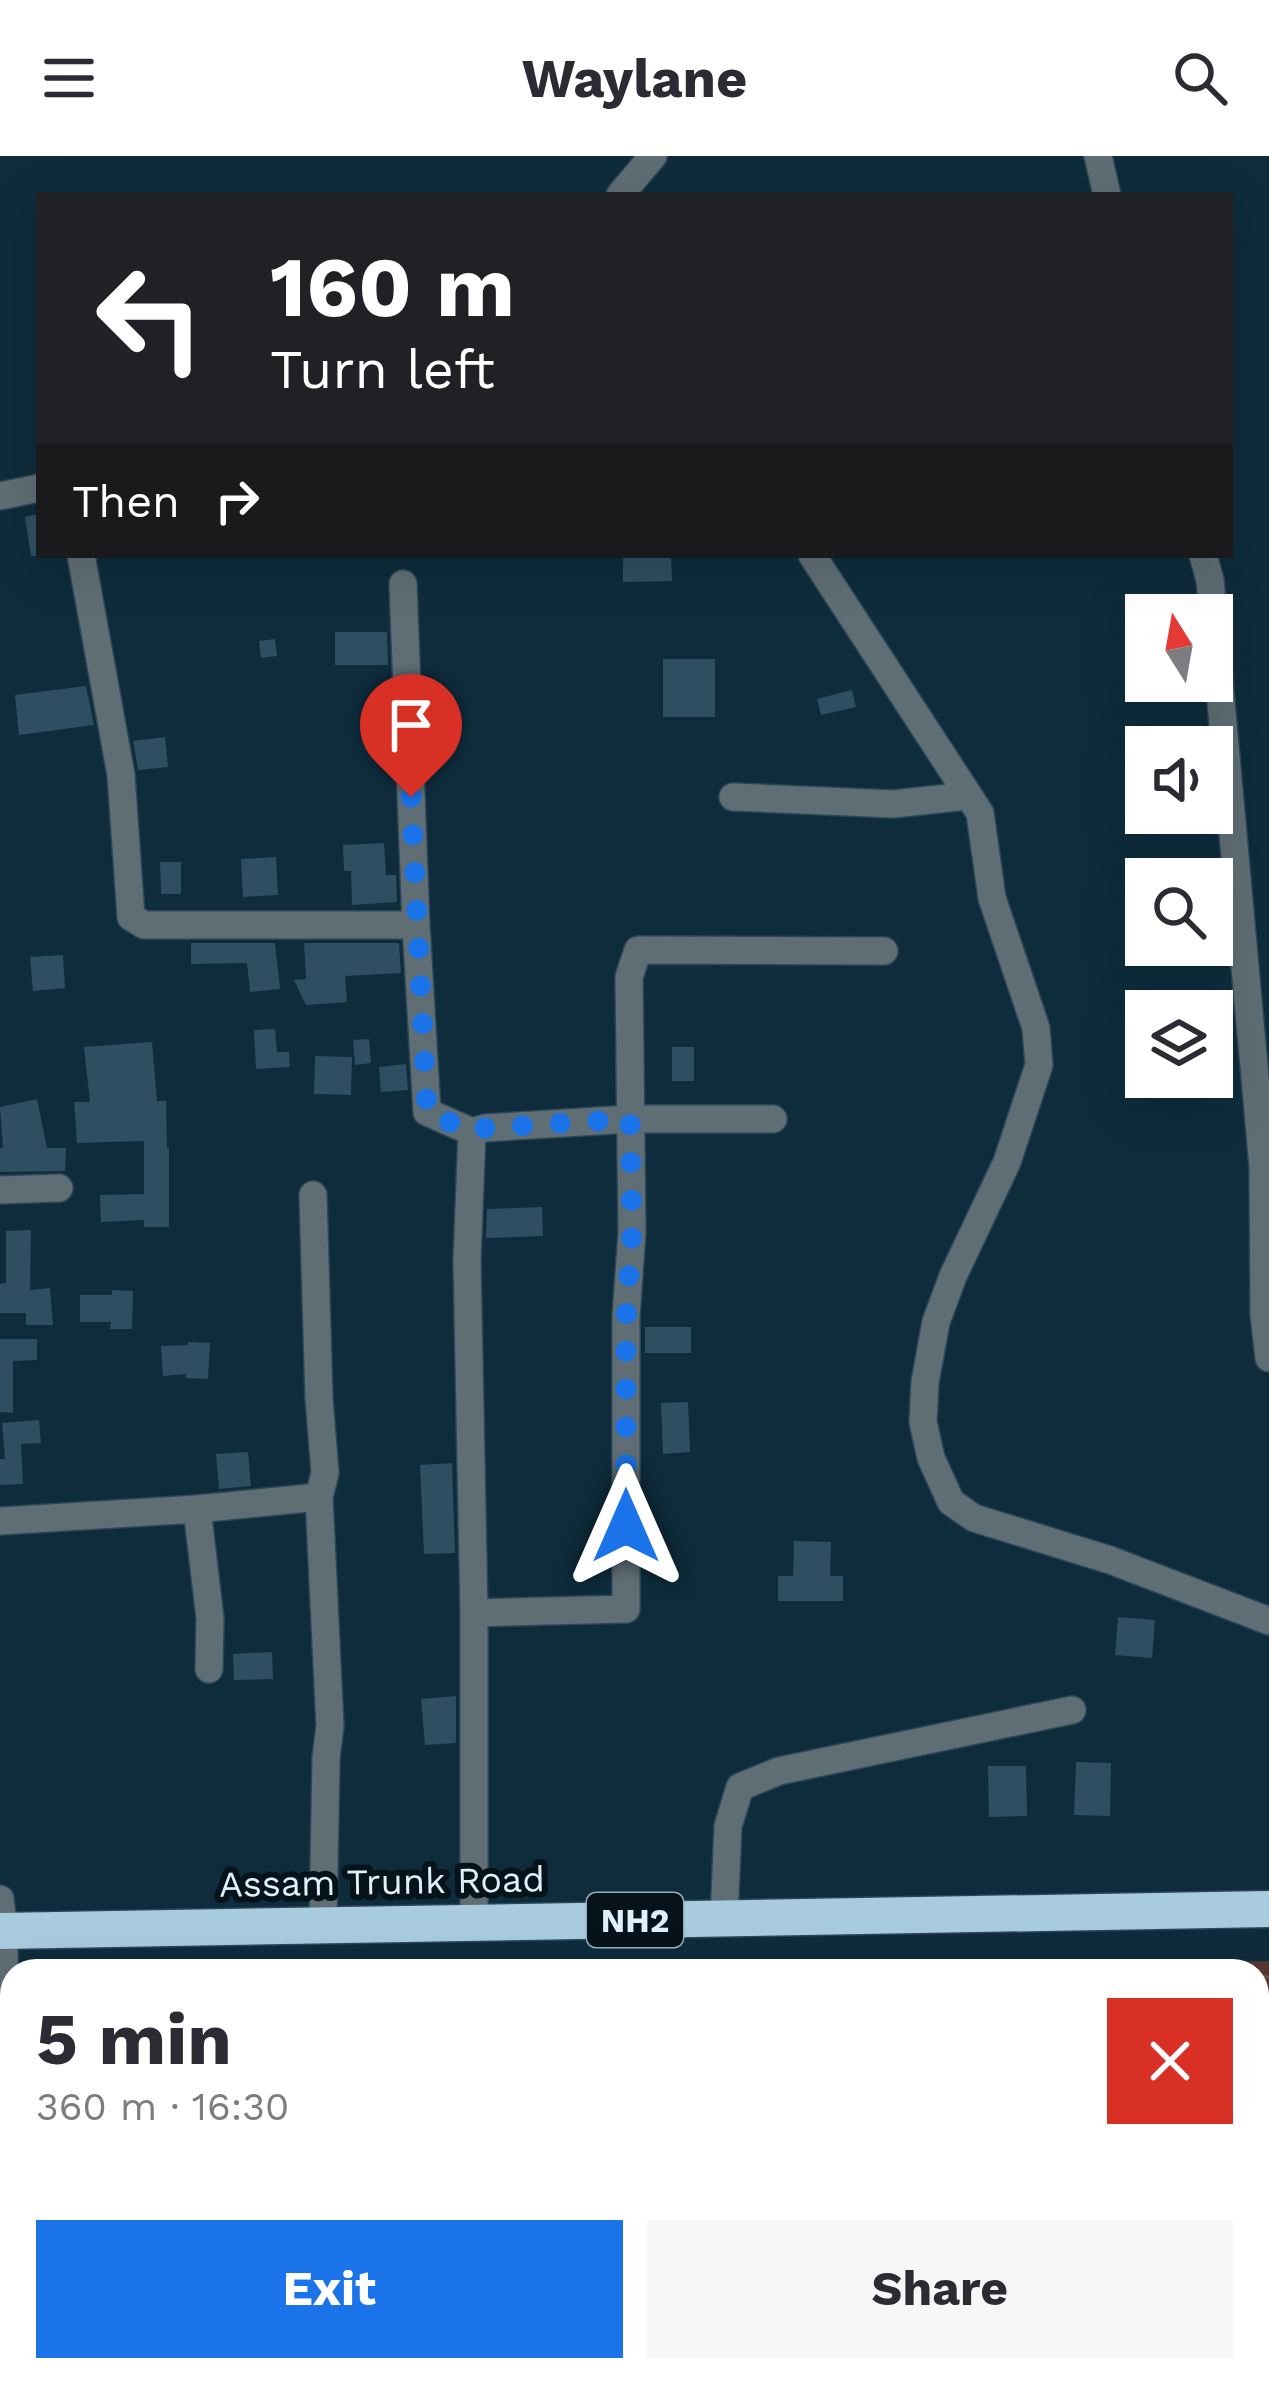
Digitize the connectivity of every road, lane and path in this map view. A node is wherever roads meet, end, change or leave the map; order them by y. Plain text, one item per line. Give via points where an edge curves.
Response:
1 (653, 156) edge
2 (1098, 156) edge
3 (623, 192) edge
4 (1106, 192) edge
5 (36, 489) edge
6 (0, 496) edge
7 (82, 558) edge
8 (814, 558) edge
9 (1204, 558) edge
10 (403, 584) dead end
11 (967, 796) junction
12 (733, 797) dead end
13 (416, 926) junction
14 (884, 951) dead end
15 (630, 1119) junction
16 (773, 1120) dead end
17 (472, 1132) junction
18 (59, 1188) dead end
19 (0, 1190) edge
20 (313, 1195) dead end
21 (1269, 1358) edge
22 (319, 1497) junction
23 (197, 1510) junction
24 (0, 1521) edge
25 (474, 1613) junction
26 (1269, 1621) edge
27 (209, 1669) dead end
28 (1072, 1710) dead end
29 (1269, 1909) edge
30 (724, 1918) junction
31 (2, 1920) edge
32 (474, 1923) junction
33 (323, 1925) junction
34 (2, 1959) edge

1 - 3 street
2 - 4 street
5 - 6 street
7 - 13 street via 121,776 131,917 144,925
8 - 11 street
9 - 21 street via 1263,1166
10 - 13 street
11 - 12 street via 893,804
11 - 26 street via 980,813 992,898 1036,1028 1039,1065 1007,1162 936,1322 923,1422 931,1458 951,1502 974,1518
13 - 17 street via 427,1112
14 - 15 street via 638,950 629,977
15 - 16 street
15 - 17 street
15 - 25 street via 626,1609
17 - 25 street
18 - 19 street
20 - 22 street via 325,1473
22 - 23 street
22 - 33 street via 330,1726
23 - 24 street
23 - 27 street
25 - 32 street
28 - 30 street via 779,1771 740,1787 728,1826
29 - 30 highway, Assam Trunk Road / NH2
30 - 32 highway, Assam Trunk Road / NH2
31 - 33 highway, Assam Trunk Road / NH2
31 - 34 street
32 - 33 highway, Assam Trunk Road / NH2

